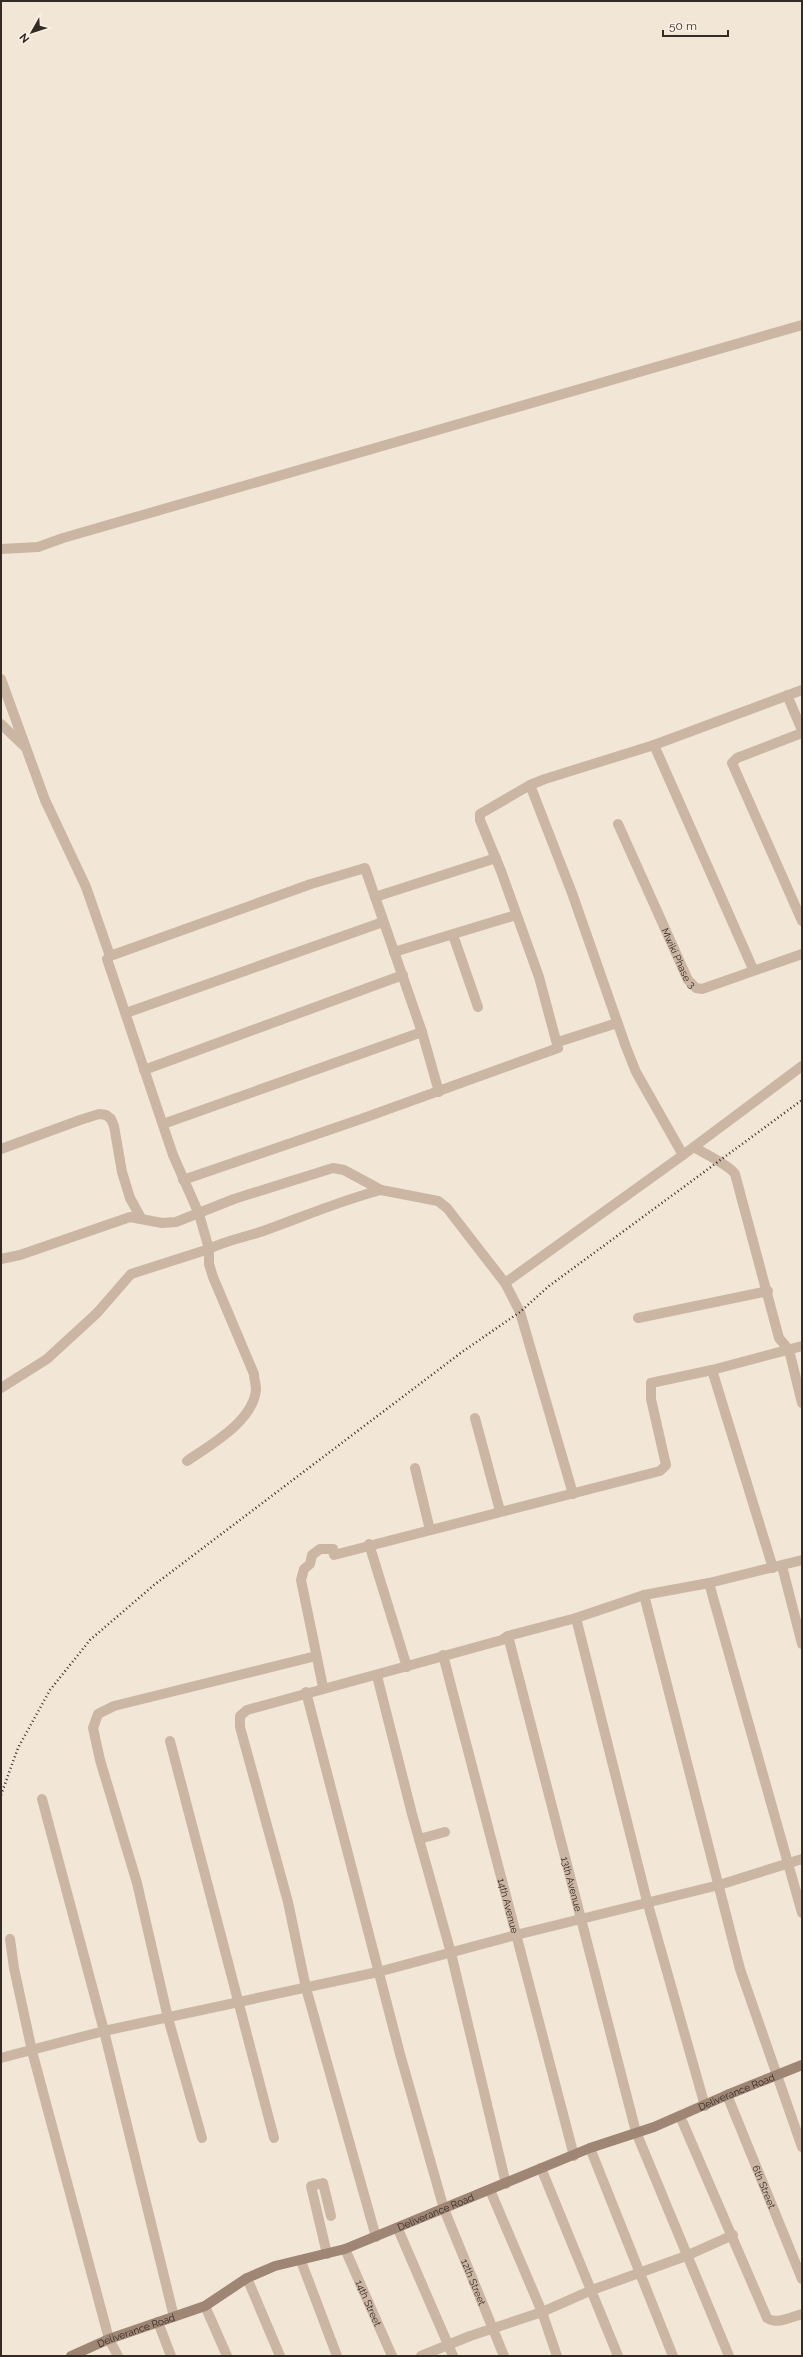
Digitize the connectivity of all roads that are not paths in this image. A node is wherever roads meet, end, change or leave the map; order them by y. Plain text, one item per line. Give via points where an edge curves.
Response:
1 (802, 325) edge
2 (1, 549) edge
3 (1, 679) edge
4 (802, 690) edge
5 (787, 695) junction
6 (1, 717) edge
7 (4, 728) edge
8 (802, 732) edge
9 (654, 745) junction
10 (25, 747) junction
11 (530, 784) junction
12 (618, 824) dead end
13 (496, 858) junction
14 (375, 896) junction
15 (516, 915) junction
16 (802, 921) edge
17 (383, 922) junction
18 (453, 935) junction
19 (394, 952) junction
20 (802, 954) edge
21 (110, 956) junction
22 (753, 969) junction
23 (403, 975) junction
24 (478, 1007) dead end
25 (126, 1013) junction
26 (617, 1023) junction
27 (422, 1032) junction
28 (558, 1042) junction
29 (802, 1066) edge
30 (144, 1070) junction
31 (439, 1092) junction
32 (163, 1124) junction
33 (694, 1147) junction
34 (1, 1149) edge
35 (683, 1155) junction
36 (183, 1180) junction
37 (382, 1190) junction
38 (199, 1214) junction
39 (141, 1218) junction
40 (209, 1249) junction
41 (1, 1259) edge
42 (505, 1283) junction
43 (768, 1291) junction
44 (638, 1318) dead end
45 (802, 1346) edge
46 (789, 1350) junction
47 (712, 1370) junction
48 (1, 1388) edge
49 (802, 1403) edge
50 (475, 1418) dead end
51 (187, 1461) dead end
52 (415, 1468) dead end
53 (573, 1494) junction
54 (500, 1511) junction
55 (430, 1530) junction
56 (369, 1544) junction
57 (802, 1560) edge
58 (778, 1567) junction
59 (710, 1582) junction
60 (644, 1595) junction
61 (576, 1618) junction
62 (508, 1636) junction
63 (802, 1644) edge
64 (443, 1655) junction
65 (316, 1656) junction
66 (407, 1666) junction
67 (377, 1676) junction
68 (323, 1687) junction
69 (306, 1692) junction
70 (170, 1741) dead end
71 (42, 1799) dead end
72 (445, 1832) dead end
73 (419, 1839) junction
74 (802, 1858) edge
75 (788, 1863) junction
76 (719, 1885) junction
77 (647, 1901) junction
78 (802, 1914) edge
79 (581, 1920) junction
80 (516, 1935) junction
81 (10, 1939) dead end
82 (451, 1953) junction
83 (378, 1972) junction
84 (306, 1988) junction
85 (237, 2003) junction
86 (168, 2018) junction
87 (104, 2031) junction
88 (32, 2051) junction
89 (1, 2058) edge
90 (802, 2065) edge
91 (775, 2075) junction
92 (727, 2095) junction
93 (705, 2106) junction
94 (680, 2116) junction
95 (636, 2132) junction
96 (202, 2138) dead end
97 (274, 2138) dead end
98 (802, 2146) edge
99 (590, 2148) junction
100 (574, 2156) junction
101 (542, 2168) junction
102 (506, 2184) junction
103 (490, 2190) junction
104 (444, 2209) junction
105 (332, 2216) dead end
106 (398, 2229) junction
107 (733, 2235) junction
108 (376, 2237) junction
109 (345, 2249) junction
110 (327, 2254) junction
111 (686, 2256) junction
112 (301, 2261) junction
113 (638, 2274) junction
114 (247, 2278) junction
115 (802, 2279) edge
116 (592, 2290) junction
117 (205, 2306) junction
118 (542, 2312) junction
119 (802, 2314) edge
120 (174, 2317) junction
121 (158, 2322) junction
122 (492, 2330) junction
123 (108, 2339) junction
124 (449, 2346) junction
125 (71, 2356) edge
126 (118, 2356) edge
127 (171, 2356) edge
128 (227, 2356) edge
129 (280, 2356) edge
130 (337, 2356) edge
131 (392, 2356) edge
132 (421, 2356) edge
133 (453, 2356) edge
134 (504, 2356) edge
135 (557, 2356) edge
136 (618, 2356) edge
137 (673, 2356) edge
138 (729, 2356) edge

1 - 2 street via 38,547
3 - 10 street
4 - 5 street
5 - 8 street
5 - 9 street
6 - 7 street
7 - 10 street
8 - 16 street via 737,758 732,764
9 - 11 street
9 - 22 street
10 - 21 street via 45,800 86,887
11 - 13 street via 480,814 480,820
11 - 26 street
12 - 22 street, Mwiki Phase 3 via 692,985 702,989
13 - 14 street
13 - 15 street
14 - 17 street
14 - 21 street via 364,868 310,884
15 - 18 street
15 - 28 street via 539,977
17 - 19 street
17 - 25 street
18 - 19 street
18 - 24 street
19 - 23 street
20 - 22 street, Mwiki Phase 3
21 - 25 street via 107,959
23 - 27 street
23 - 30 street
25 - 30 street
26 - 28 street
26 - 35 street via 636,1072
27 - 31 street
27 - 32 street
28 - 31 street via 559,1046 556,1049
29 - 33 street
30 - 32 street
31 - 36 street
32 - 36 street
33 - 35 street
33 - 43 street via 731,1168 736,1174
34 - 39 street via 80,1120 99,1114 106,1115 114,1126 122,1172 130,1198
35 - 42 street
36 - 38 street
37 - 38 street via 344,1170 333,1168 234,1199
37 - 40 street via 264,1231 226,1241
37 - 42 street via 443,1204
38 - 39 street via 176,1222
38 - 40 street
39 - 41 street via 130,1217 20,1255
40 - 48 street via 131,1274 97,1313 47,1359
40 - 51 street via 209,1264 213,1277 254,1374 256,1390 245,1416 236,1426
42 - 53 street via 520,1312
43 - 44 street
43 - 46 street via 779,1338
45 - 46 street
46 - 47 street
46 - 49 street
47 - 53 street via 651,1383 651,1399 666,1465 660,1472
47 - 58 street
50 - 54 street
52 - 55 street
53 - 54 street
54 - 55 street
55 - 56 street
56 - 65 street via 334,1555 333,1548 320,1549 312,1555 310,1564 301,1574
56 - 66 street
57 - 58 street
58 - 59 street
58 - 63 street
59 - 60 street
59 - 75 street
60 - 61 street
60 - 76 street
61 - 62 street
61 - 77 street
62 - 64 street via 502,1640
62 - 79 street, 13th Avenue
64 - 66 street
64 - 80 street, 14th Avenue
65 - 68 street
65 - 86 street via 114,1706 102,1711 94,1721 93,1728 100,1760 137,1883
66 - 67 street
67 - 68 street
67 - 73 street
68 - 69 street
69 - 83 street, 12th Street
69 - 84 street via 242,1712 239,1720 288,1902
70 - 85 street
71 - 87 street
72 - 73 street
73 - 82 street
74 - 75 street
75 - 76 street
75 - 78 street
76 - 77 street
76 - 91 street via 740,1969
77 - 79 street
77 - 93 street
79 - 80 street
79 - 95 street, 13th Avenue
80 - 82 street
80 - 100 street, 14th Avenue
81 - 88 street
82 - 83 street
82 - 102 street
83 - 84 street
83 - 104 street, 12th Street
84 - 85 street
84 - 108 street
85 - 86 street
85 - 97 street
86 - 87 street
86 - 96 street
87 - 88 street
87 - 120 street
88 - 89 street
88 - 123 street
90 - 91 street, Deliverance Road
91 - 92 street, Deliverance Road
91 - 98 street
92 - 93 street, Deliverance Road
92 - 115 street, 6th Street
93 - 94 street, Deliverance Road
94 - 95 street, Deliverance Road
94 - 107 street
95 - 99 street, Deliverance Road
95 - 111 street, 13th Avenue
99 - 100 street, Deliverance Road
99 - 113 street
100 - 101 street, Deliverance Road
101 - 102 street, Deliverance Road
101 - 116 street
102 - 103 street, Deliverance Road
103 - 104 street, Deliverance Road
103 - 118 street
104 - 106 street, Deliverance Road
104 - 122 street, 12th Street
105 - 110 street via 323,2183 311,2186
106 - 108 street, Deliverance Road
106 - 124 street
107 - 111 street
107 - 119 street via 767,2318 777,2322
108 - 109 street, Deliverance Road
109 - 110 street, Deliverance Road
109 - 131 street, 14th Street
110 - 112 street, Deliverance Road
111 - 113 street
111 - 138 street, 13th Avenue
112 - 114 street, Deliverance Road via 275,2266
112 - 130 street
113 - 116 street
113 - 137 street
114 - 117 street, Deliverance Road
114 - 129 street
116 - 118 street
116 - 136 street
117 - 120 street, Deliverance Road
117 - 128 street
118 - 122 street
118 - 135 street
120 - 121 street, Deliverance Road
121 - 123 street, Deliverance Road
121 - 127 street
122 - 124 street via 470,2336
122 - 134 street, 12th Street
123 - 125 street, Deliverance Road
123 - 126 street
124 - 132 street
124 - 133 street

